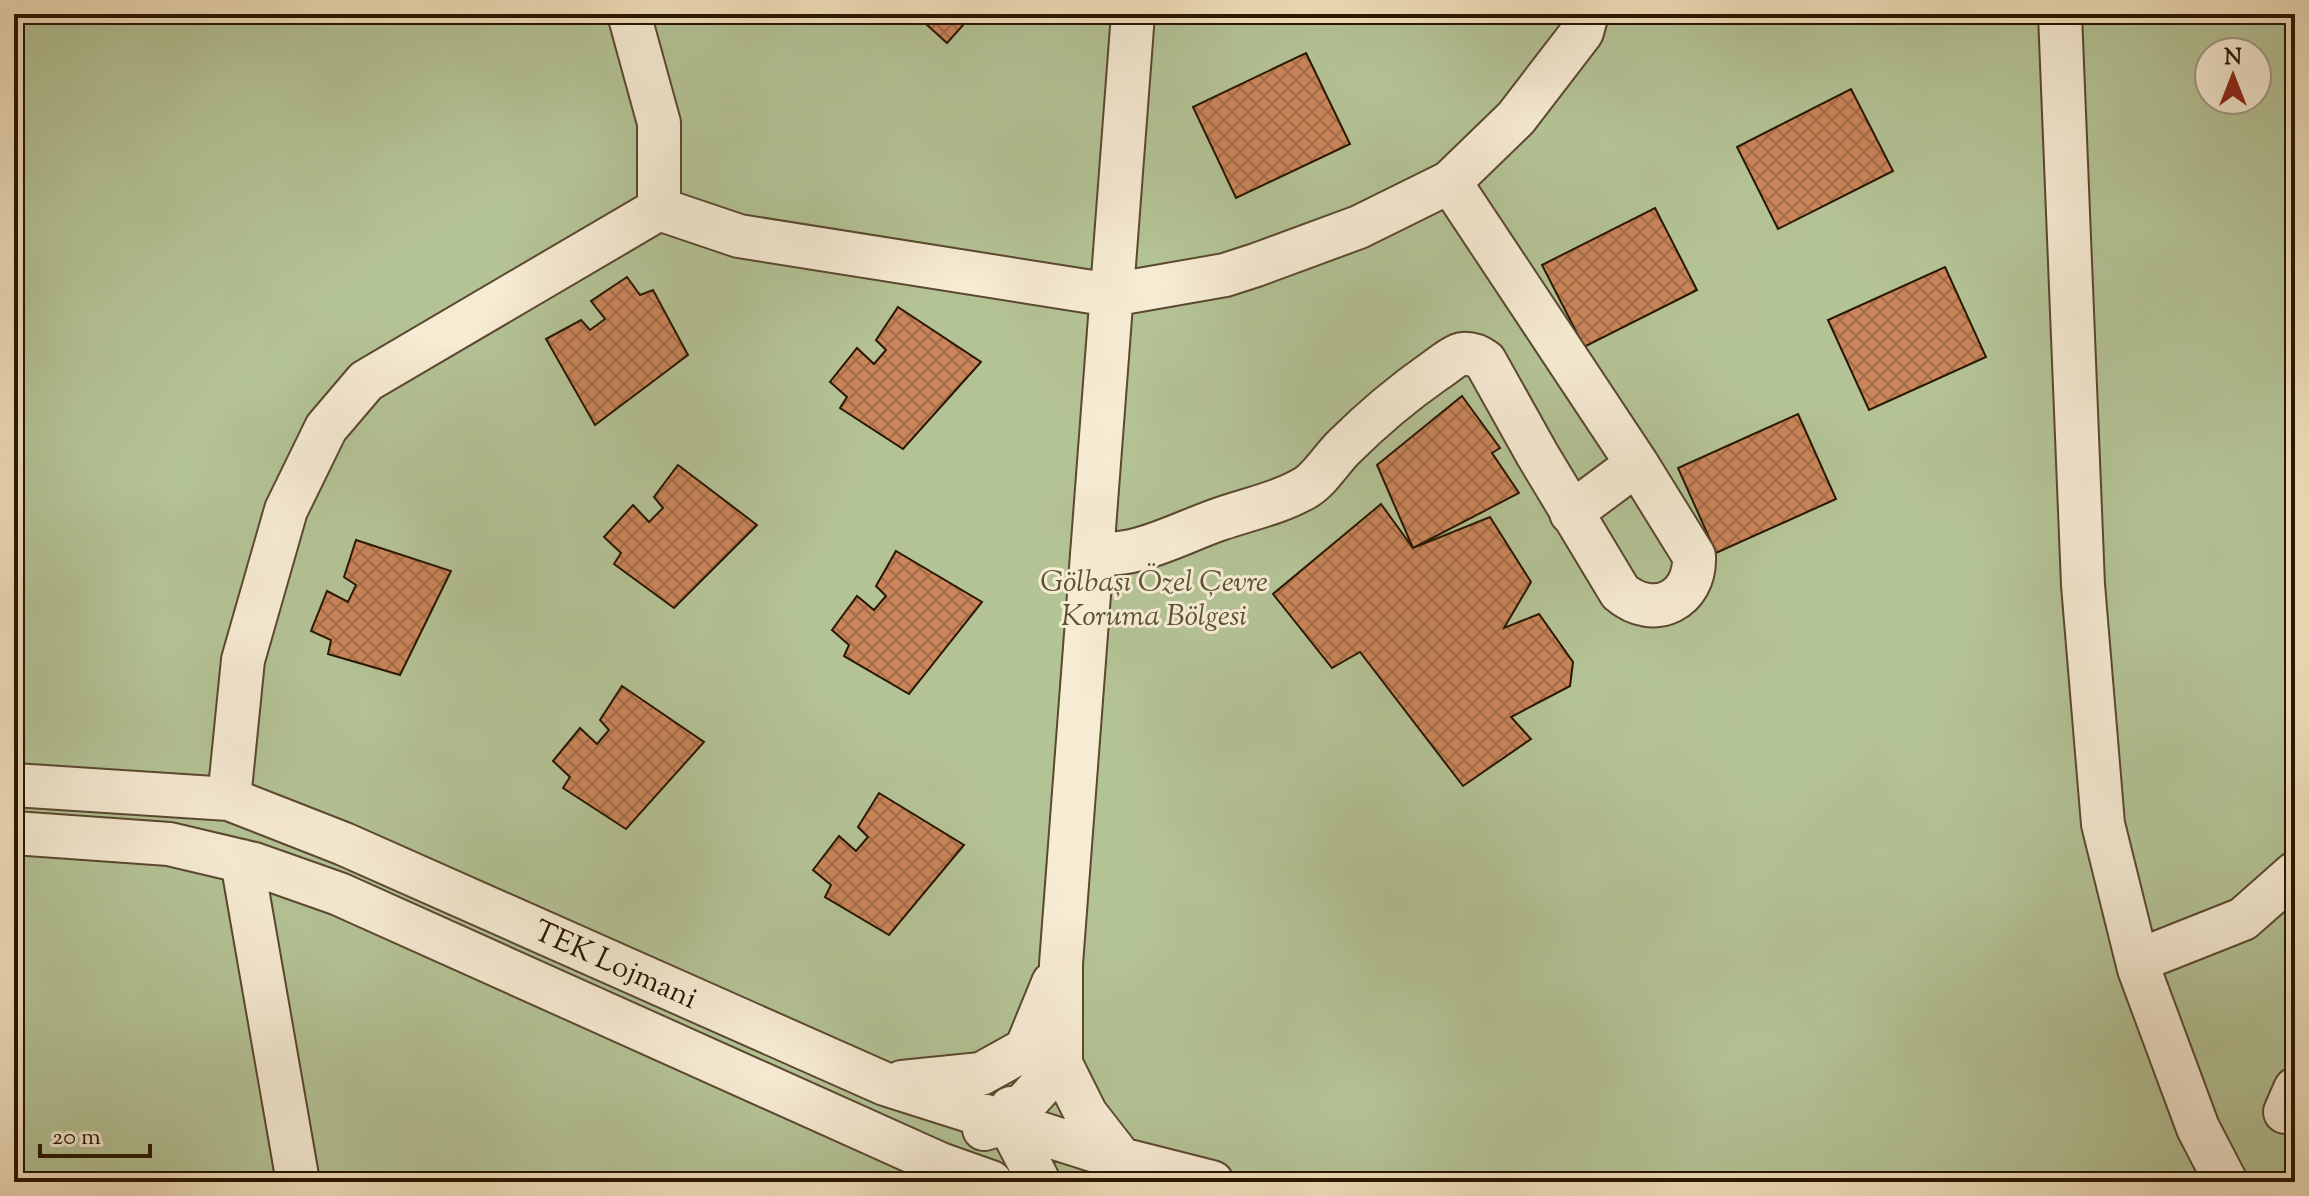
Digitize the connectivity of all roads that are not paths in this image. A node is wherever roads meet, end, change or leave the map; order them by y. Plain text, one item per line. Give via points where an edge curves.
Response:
1 (629, 14) edge
2 (1133, 14) edge
3 (1587, 14) edge
4 (2060, 14) edge
5 (1450, 182) junction
6 (659, 209) junction
7 (1111, 295) junction
8 (1637, 464) junction
9 (1571, 513) junction
10 (1092, 553) junction
11 (14, 785) edge
12 (229, 799) junction
13 (14, 833) edge
14 (242, 861) junction
15 (2286, 892) edge
16 (2137, 961) junction
17 (1043, 1056) junction
18 (885, 1084) junction
19 (845, 1121) junction
20 (1008, 1122) junction
21 (2198, 1128) junction
22 (1121, 1159) junction
23 (298, 1182) edge
24 (991, 1182) edge
25 (1039, 1182) edge
26 (1212, 1182) edge
27 (2198, 1182) edge
28 (2226, 1182) edge

1 - 6 street via 659,123
2 - 7 street
3 - 5 street via 1582,32 1516,118
4 - 16 street via 2085,600 2103,824
5 - 7 street via 1359,227 1256,265
5 - 8 street
6 - 7 street via 739,236
6 - 12 street via 366,381 326,428 286,510 243,660
7 - 10 street
8 - 9 street
8 - 9 street via 1694,556 1691,580 1675,599 1652,606 1629,600
9 - 10 street via 1485,361 1464,354 1382,412 1308,487 1127,553
10 - 17 street via 1061,964
11 - 12 street, TEK Lojmani
12 - 18 street, TEK Lojmani via 344,844
13 - 14 street, TEK Lojmani via 169,844
14 - 19 street, TEK Lojmani via 339,894
14 - 23 street
15 - 16 street via 2243,919
16 - 21 street
17 - 18 street via 981,1074
17 - 20 street
17 - 22 street
18 - 20 street, TEK Lojmani
19 - 20 street via 966,1134
19 - 24 street, TEK Lojmani
20 - 22 street, TEK Lojmani
20 - 25 street
21 - 27 street
21 - 28 street
22 - 26 street, TEK Lojmani

